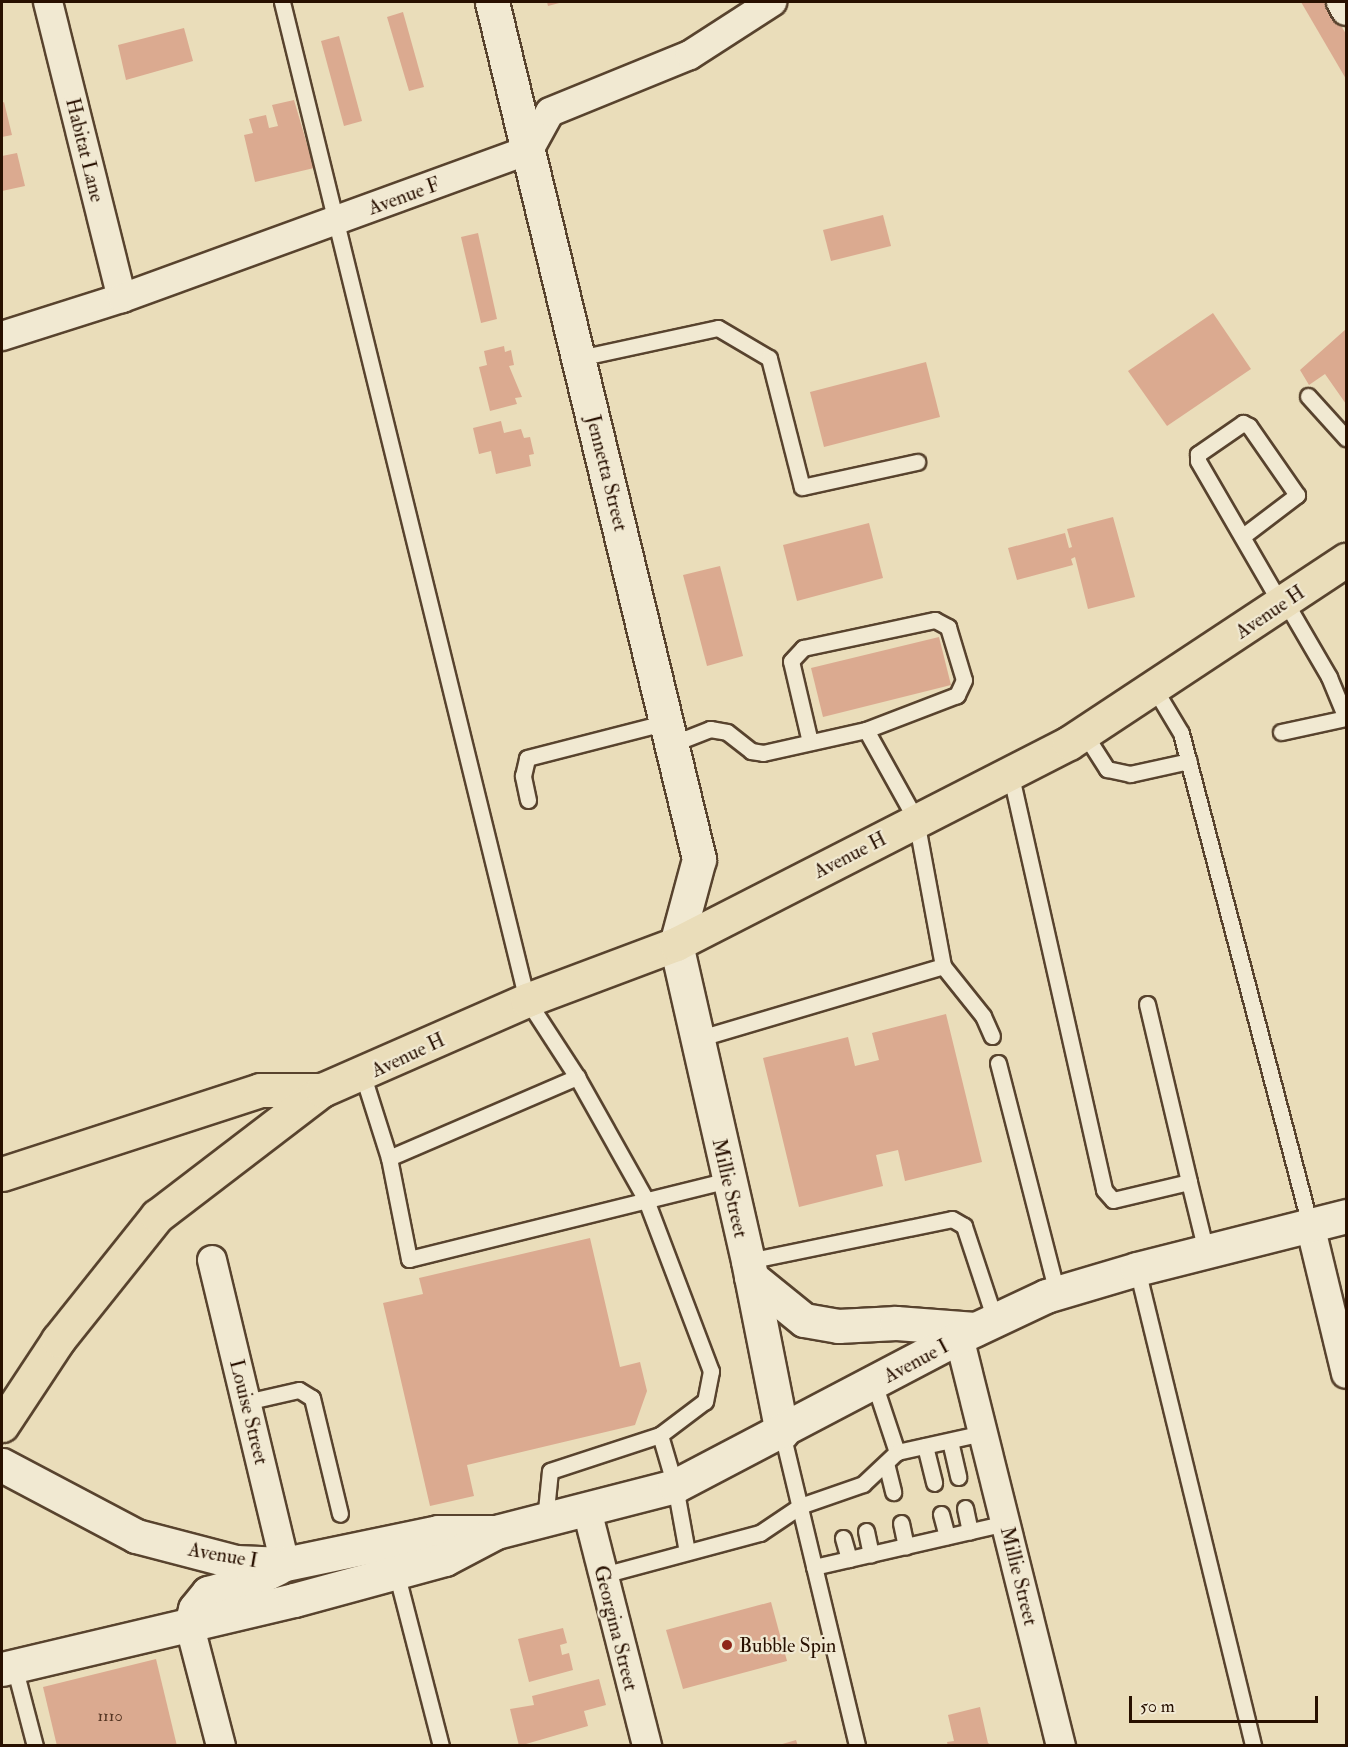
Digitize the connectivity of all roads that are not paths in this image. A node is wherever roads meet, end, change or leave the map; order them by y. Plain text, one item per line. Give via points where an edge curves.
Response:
1 (48, 2) edge
2 (282, 2) edge
3 (492, 2) edge
4 (772, 2) edge
5 (1341, 2) edge
6 (1347, 11) edge
7 (529, 150) junction
8 (336, 220) junction
9 (122, 298) junction
10 (2, 336) edge
11 (579, 358) junction
12 (1308, 396) dead end
13 (1347, 438) edge
14 (917, 462) dead end
15 (1243, 536) junction
16 (1347, 560) edge
17 (1284, 604) junction
18 (1154, 688) junction
19 (1346, 718) edge
20 (867, 730) junction
21 (1281, 732) dead end
22 (669, 733) junction
23 (1084, 733) junction
24 (810, 742) junction
25 (1189, 760) junction
26 (1010, 772) junction
27 (528, 800) dead end
28 (916, 820) junction
29 (676, 944) junction
30 (943, 966) junction
31 (526, 1000) junction
32 (1147, 1004) dead end
33 (992, 1036) dead end
34 (697, 1039) junction
35 (998, 1063) dead end
36 (363, 1076) junction
37 (577, 1077) junction
38 (322, 1090) junction
39 (388, 1158) junction
40 (2, 1174) edge
41 (728, 1180) junction
42 (1189, 1182) junction
43 (646, 1200) junction
44 (1347, 1216) edge
45 (1310, 1225) junction
46 (1206, 1251) junction
47 (212, 1260) dead end
48 (750, 1269) junction
49 (1137, 1269) junction
50 (1057, 1293) junction
51 (977, 1329) junction
52 (1347, 1374) edge
53 (874, 1383) junction
54 (246, 1402) junction
55 (2, 1425) edge
56 (782, 1432) junction
57 (983, 1433) junction
58 (660, 1436) junction
59 (950, 1440) junction
60 (925, 1446) junction
61 (892, 1457) junction
62 (2, 1465) edge
63 (958, 1477) dead end
64 (934, 1483) dead end
65 (675, 1486) junction
66 (893, 1492) dead end
67 (800, 1506) junction
68 (965, 1508) dead end
69 (586, 1510) junction
70 (941, 1514) dead end
71 (340, 1515) dead end
72 (545, 1520) junction
73 (901, 1523) dead end
74 (1006, 1523) junction
75 (866, 1531) dead end
76 (970, 1531) junction
77 (496, 1532) junction
78 (947, 1536) junction
79 (843, 1538) dead end
80 (906, 1546) junction
81 (687, 1552) junction
82 (872, 1554) junction
83 (849, 1559) junction
84 (285, 1564) junction
85 (814, 1567) junction
86 (396, 1572) junction
87 (603, 1575) junction
88 (190, 1627) junction
89 (8, 1667) edge
90 (35, 1746) edge
91 (221, 1746) edge
92 (441, 1746) edge
93 (646, 1746) edge
94 (857, 1746) edge
95 (1061, 1746) edge
96 (1253, 1746) edge

1 - 9 street, Habitat Lane
2 - 8 lane
3 - 7 main road, Jennetta Street
4 - 7 street via 690,55 550,112
5 - 6 street
7 - 8 street, Avenue F
7 - 11 main road, Jennetta Street
8 - 9 street, Avenue F
8 - 31 lane
9 - 10 street, Avenue F
11 - 14 lane via 718,328 768,358 802,487
11 - 22 main road, Jennetta Street
12 - 13 lane
15 - 15 lane via 1197,454 1243,423 1297,495
15 - 17 lane
16 - 17 main road, Avenue H
17 - 18 main road, Avenue H
17 - 19 lane via 1329,677
18 - 23 main road, Avenue H
18 - 25 lane via 1181,733
19 - 21 lane
20 - 24 lane
20 - 24 lane via 957,694 964,680 948,627 935,620 803,648 791,662
20 - 28 lane
22 - 24 lane via 710,729 727,732 751,751 763,753
22 - 27 lane via 526,758 522,776
22 - 29 main road, Jennetta Street via 699,859
23 - 25 lane via 1107,769 1131,774
23 - 26 main road, Avenue H
25 - 45 lane
26 - 28 main road, Avenue H
26 - 42 lane via 1104,1190 1113,1200
28 - 29 main road, Avenue H
28 - 30 lane
29 - 31 main road, Avenue H
29 - 34 main road, Millie Street
30 - 33 lane via 983,1016
30 - 34 lane
31 - 36 main road, Avenue H
31 - 37 lane
32 - 42 lane
34 - 41 main road, Millie Street
35 - 50 lane
36 - 38 main road, Avenue H
36 - 39 lane
37 - 39 lane
37 - 43 lane
38 - 40 main road, Avenue H via 260,1090
38 - 55 main road, Avenue H via 157,1216 58,1340
39 - 43 lane via 409,1259
41 - 43 lane
41 - 48 main road, Millie Street
42 - 46 lane
43 - 58 lane via 711,1371 705,1401
44 - 45 main road, Avenue I
45 - 46 main road, Avenue I
45 - 52 street
46 - 49 main road, Avenue I
47 - 54 street, Louise Street
48 - 51 main road via 804,1320 838,1326 896,1323
48 - 51 lane via 952,1219 964,1226
48 - 56 main road, Millie Street
49 - 50 main road, Avenue I
49 - 96 lane
50 - 51 main road, Avenue I
51 - 53 main road, Avenue I
51 - 57 street, Millie Street
53 - 56 main road, Avenue I
53 - 61 lane
54 - 71 lane via 300,1390 312,1398
54 - 84 street, Louise Street
56 - 65 main road, Avenue I
56 - 67 lane
57 - 59 lane
57 - 74 street, Millie Street
58 - 65 lane
58 - 72 lane via 550,1472
59 - 60 lane
59 - 63 lane
60 - 61 lane
60 - 64 lane
61 - 66 lane
61 - 67 lane via 857,1494 835,1502
62 - 84 main road, Avenue I via 136,1536 236,1562
65 - 69 main road, Avenue I
65 - 81 lane
67 - 81 lane via 760,1533
67 - 85 lane
68 - 76 lane
69 - 72 main road, Avenue I
69 - 87 street, Georgina Street
70 - 78 lane
72 - 77 main road, Avenue I
73 - 80 lane
74 - 76 lane
74 - 95 street, Millie Street
75 - 82 lane
76 - 78 lane
77 - 84 main road, Avenue I via 438,1532
77 - 86 main road, Avenue I via 445,1559
78 - 80 lane
79 - 83 lane
80 - 82 lane
81 - 87 lane
82 - 83 lane
83 - 85 lane
84 - 88 main road via 253,1581 208,1593 195,1609
85 - 94 lane
86 - 88 main road, Avenue I
86 - 92 lane
87 - 93 street, Georgina Street
88 - 89 main road, Avenue I
88 - 91 street
89 - 90 lane

